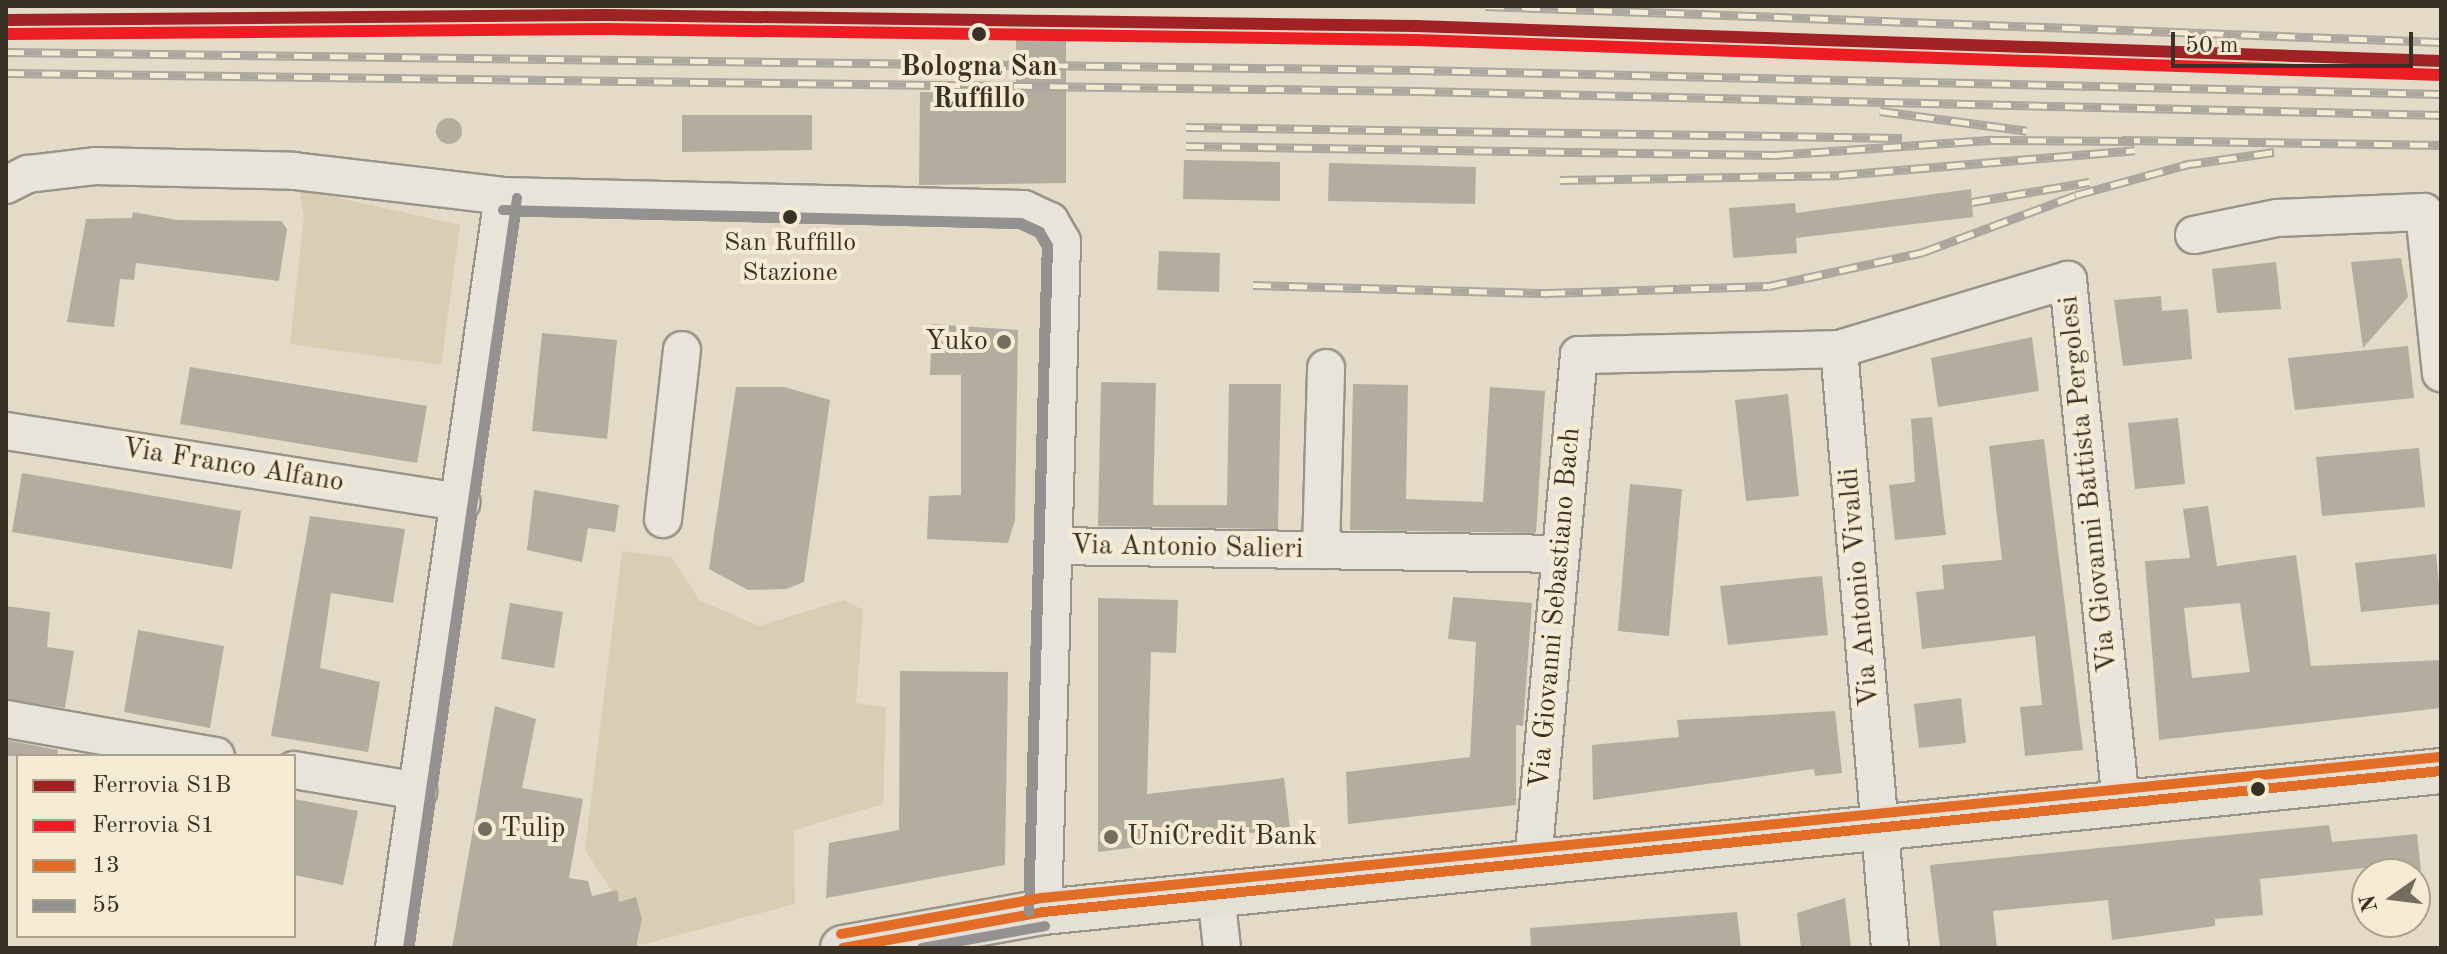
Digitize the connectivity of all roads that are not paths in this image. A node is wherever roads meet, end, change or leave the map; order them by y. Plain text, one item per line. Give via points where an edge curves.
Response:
1 (6, 185) edge
2 (503, 196) junction
3 (2194, 235) dead end
4 (1839, 349) junction
5 (682, 350) dead end
6 (1579, 355) joint
7 (1326, 368) dead end
8 (2441, 373) edge
9 (6, 431) edge
10 (461, 502) junction
11 (663, 519) dead end
12 (1054, 546) junction
13 (1321, 550) junction
14 (1561, 554) junction
15 (6, 719) edge
16 (205, 754) edge
17 (296, 770) edge
18 (2441, 771) edge
19 (418, 791) junction
20 (2121, 804) junction
21 (1881, 825) junction
22 (1533, 861) junction
23 (1216, 894) junction
24 (1043, 912) junction
25 (394, 948) edge
26 (843, 948) edge
27 (1222, 948) edge
28 (1890, 948) edge

1 - 2 street via 28,174 95,166 294,171
2 - 10 street
2 - 12 street via 1024,209 1050,221 1062,242
3 - 8 street via 2277,218 2424,212
4 - 6 street, Via Giovanni Battista Pergolesi
4 - 20 street, Via Giovanni Battista Pergolesi via 2068,280
4 - 21 street, Via Antonio Vivaldi
5 - 11 street
6 - 14 street, Via Giovanni Sebastiano Bach
7 - 13 street, Via Antonio Salieri
9 - 10 street, Via Franco Alfano
10 - 19 street
12 - 13 street, Via Antonio Salieri
12 - 24 street
13 - 14 street, Via Antonio Salieri
14 - 22 street, Via Giovanni Sebastiano Bach
15 - 16 street
17 - 19 street
18 - 20 main road
19 - 25 street
20 - 21 main road
21 - 22 main road
21 - 28 street, Via Antonio Vivaldi
22 - 23 main road
23 - 24 main road
23 - 27 street
24 - 26 main road

